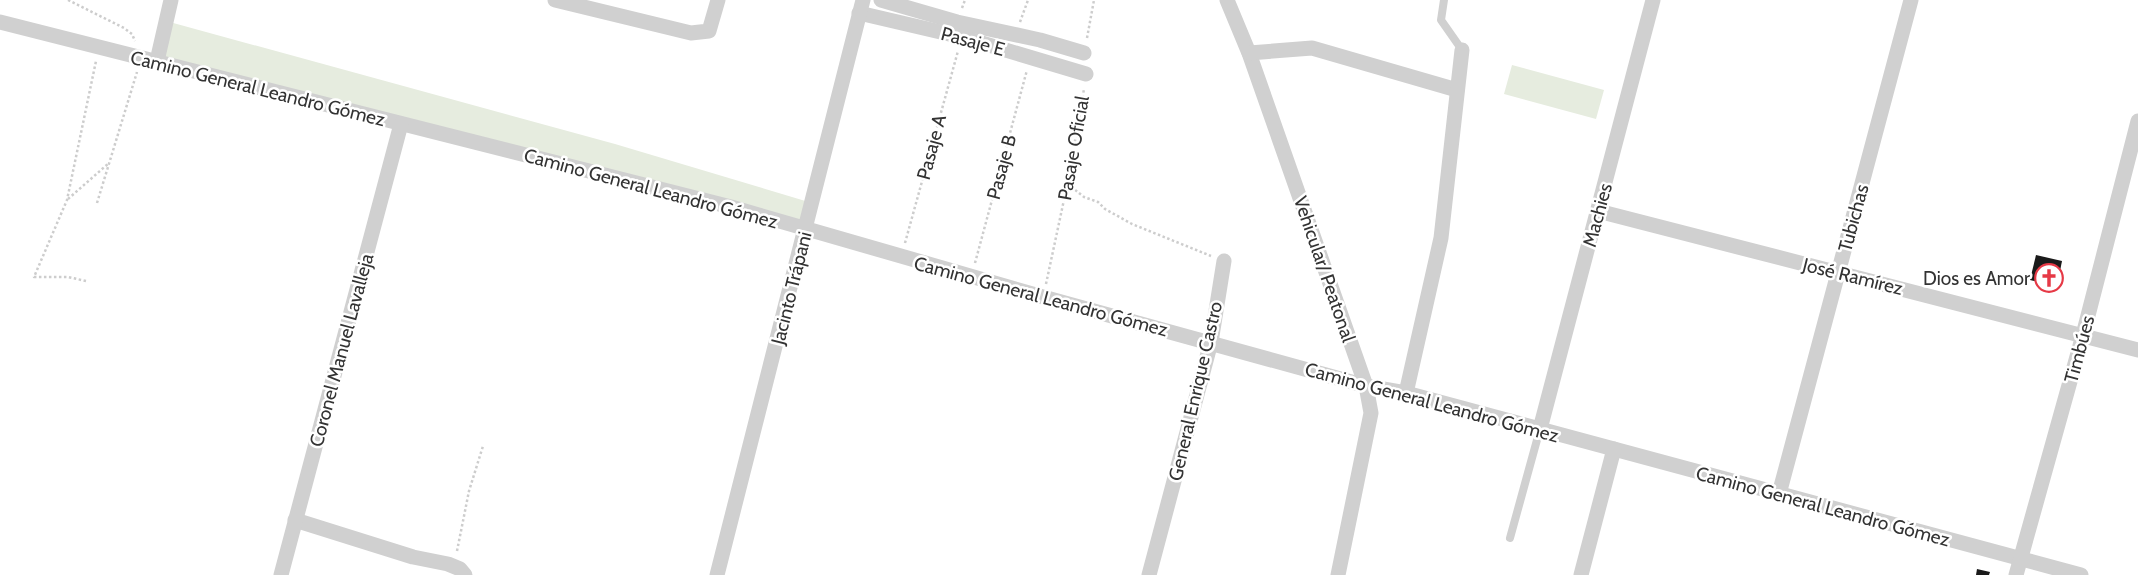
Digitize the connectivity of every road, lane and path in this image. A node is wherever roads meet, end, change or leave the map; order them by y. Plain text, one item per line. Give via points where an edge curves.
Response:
1 (67, 0) edge
2 (172, 0) edge
3 (555, 0) edge
4 (718, 0) edge
5 (882, 0) edge
6 (1028, 0) edge
7 (1094, 0) edge
8 (1227, 0) edge
9 (1444, 0) edge
10 (1653, 0) edge
11 (1911, 0) edge
12 (861, 6) edge
13 (0, 22) edge
14 (958, 22) junction
15 (1013, 34) junction
16 (962, 37) junction
17 (1040, 40) junction
18 (99, 47) junction
19 (1462, 50) joint
20 (1084, 53) joint
21 (1249, 53) junction
22 (141, 57) junction
23 (1030, 57) junction
24 (157, 61) junction
25 (1086, 74) joint
26 (1456, 90) junction
27 (2138, 122) edge
28 (401, 124) junction
29 (110, 162) junction
30 (1068, 181) junction
31 (67, 200) junction
32 (97, 203) dead end
33 (1598, 211) junction
34 (806, 229) junction
35 (901, 257) junction
36 (1224, 261) joint
37 (1838, 273) junction
38 (972, 277) junction
39 (86, 281) dead end
40 (1043, 298) junction
41 (2083, 336) junction
42 (1211, 342) junction
43 (2138, 350) edge
44 (1366, 386) junction
45 (1406, 393) junction
46 (1540, 429) junction
47 (483, 446) dead end
48 (1614, 450) junction
49 (1779, 494) junction
50 (295, 520) junction
51 (1510, 538) dead end
52 (2020, 559) junction
53 (459, 571) edge
54 (281, 575) edge
55 (717, 575) edge
56 (1149, 575) edge
57 (1338, 575) edge
58 (1581, 575) edge
59 (2016, 575) edge
60 (2081, 575) edge

1 - 22 path via 132,34
2 - 24 street
3 - 4 street via 691,33 709,31
5 - 14 street, Pasaje E
6 - 15 path
7 - 20 path
8 - 21 street, Vehicular/ Peatonal
9 - 19 lane via 1440,20
10 - 33 street, Machies
11 - 37 street, Tubichas
12 - 16 street, Pasaje E
12 - 34 street, Jacinto Trápani
13 - 18 street, Camino General Leandro Gómez
14 - 15 street, Pasaje E
14 - 16 street
15 - 17 street, Pasaje E
16 - 23 street, Pasaje E
16 - 35 path, Pasaje A
17 - 20 street, Pasaje E
17 - 23 street
18 - 22 street, Camino General Leandro Gómez
18 - 31 path
19 - 26 street
21 - 26 street via 1312,48
21 - 44 street, Vehicular/ Peatonal
22 - 24 street, Camino General Leandro Gómez
22 - 29 path
23 - 25 street, Pasaje E
23 - 38 path, Pasaje B
24 - 28 street, Camino General Leandro Gómez
25 - 30 path, Pasaje Oficial
26 - 45 street via 1441,238
27 - 41 street, Timbúes
28 - 34 street, Camino General Leandro Gómez
28 - 50 street, Coronel Manuel Lavalleja
29 - 31 path
29 - 32 path
30 - 36 path via 1084,197 1098,202 1132,224
30 - 40 path, Pasaje Oficial
31 - 39 path via 34,277 68,277
33 - 37 street, José Ramírez
33 - 46 street, Machies
34 - 35 street, Camino General Leandro Gómez
34 - 55 street, Jacinto Trápani
35 - 38 street, Camino General Leandro Gómez
36 - 42 street, General Enrique Castro
37 - 41 street, José Ramírez
37 - 49 street, Tubichas
38 - 40 street, Camino General Leandro Gómez
40 - 42 street, Camino General Leandro Gómez
41 - 43 street, José Ramírez
41 - 52 street, Timbúes
42 - 44 street, Camino General Leandro Gómez
42 - 56 street, General Enrique Castro
44 - 45 street, Camino General Leandro Gómez
44 - 57 street, Vehicular/ Peatonal via 1371,413
45 - 46 street, Camino General Leandro Gómez
46 - 48 street, Camino General Leandro Gómez
46 - 51 lane
47 - 53 path via 469,491
48 - 49 street, Camino General Leandro Gómez
48 - 58 street
49 - 52 street, Camino General Leandro Gómez
50 - 53 street
50 - 54 street, Coronel Manuel Lavalleja
52 - 59 street, Timbúes
52 - 60 street, Camino General Leandro Gómez

